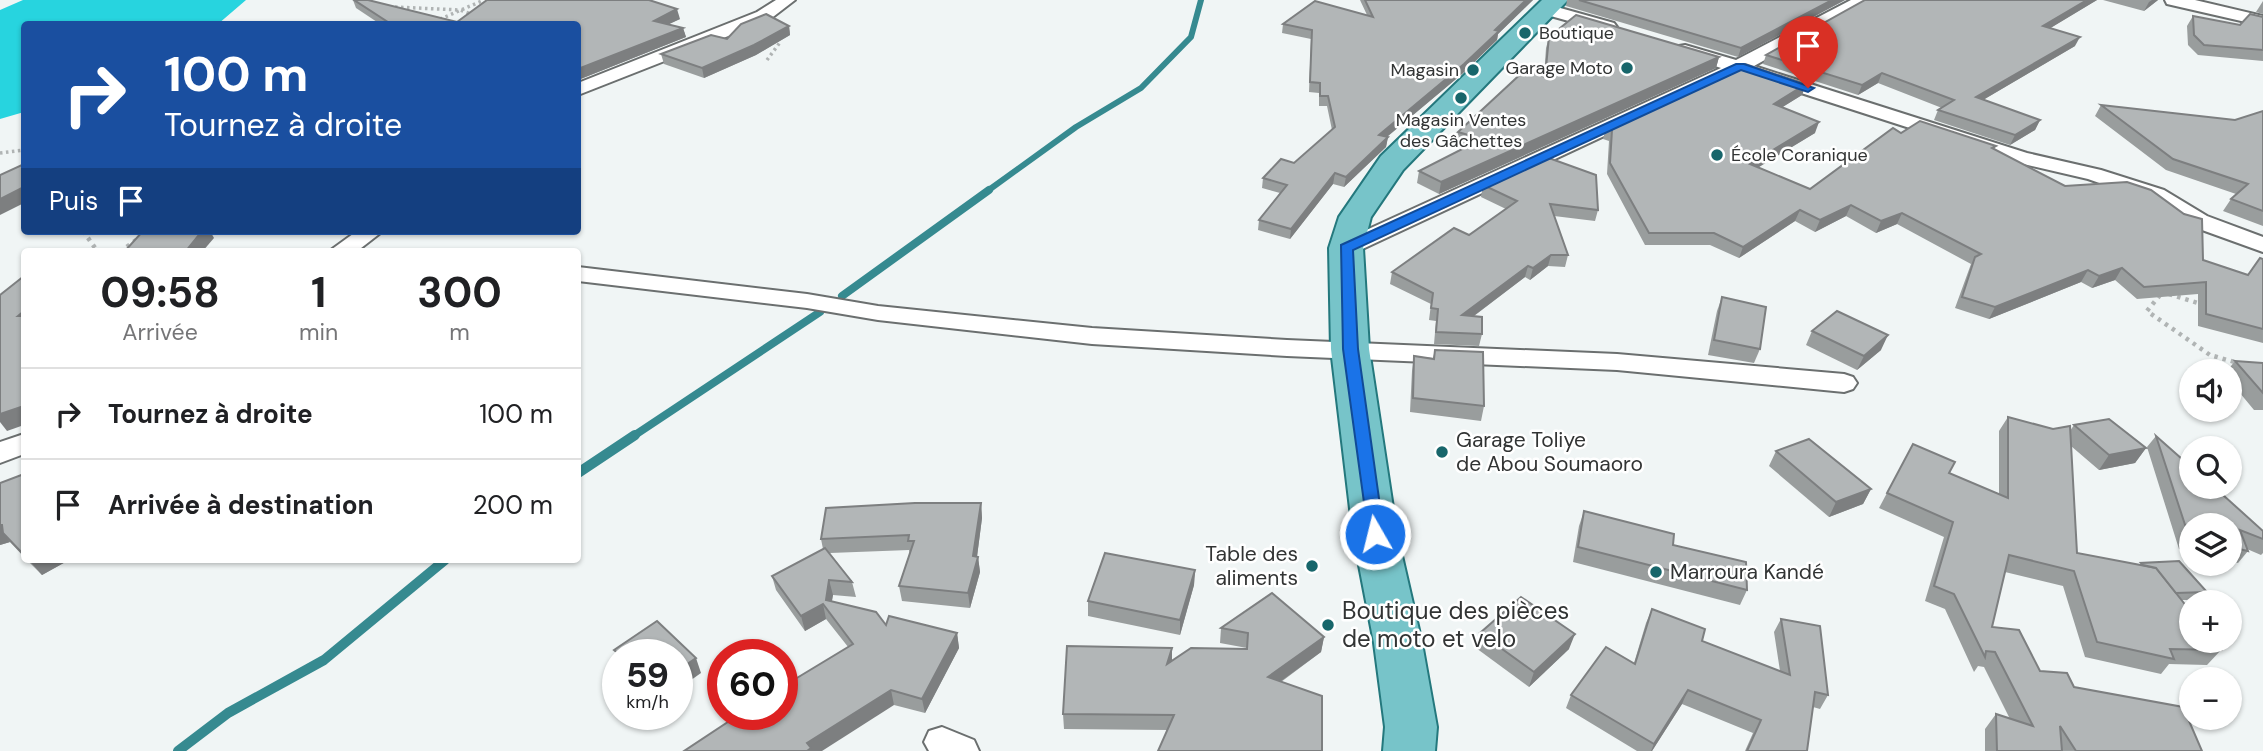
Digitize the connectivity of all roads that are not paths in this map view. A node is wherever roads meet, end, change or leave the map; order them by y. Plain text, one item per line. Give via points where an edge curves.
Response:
1 (787, 0) edge
2 (1864, 0) edge
3 (2173, 0) edge
4 (1551, 4) edge
5 (2263, 21) edge
6 (1624, 32) edge
7 (1662, 43) edge
8 (1740, 66) junction
9 (581, 88) edge
10 (366, 235) edge
11 (2263, 245) edge
12 (346, 248) edge
13 (1346, 248) junction
14 (581, 275) edge
15 (1350, 349) junction
16 (1844, 383) dead end
17 (21, 445) edge
18 (0, 453) edge
19 (1409, 751) edge

1 - 9 street via 763,16
2 - 8 street
3 - 5 street
4 - 6 street
4 - 13 main road via 1392,163 1355,218
7 - 8 street
8 - 11 street via 2022,158 2094,174 2156,195 2199,221
8 - 13 street
10 - 12 street
13 - 15 main road
14 - 15 street via 1092,336
15 - 16 street via 1617,362
15 - 19 main road via 1375,534 1411,727
17 - 18 street

